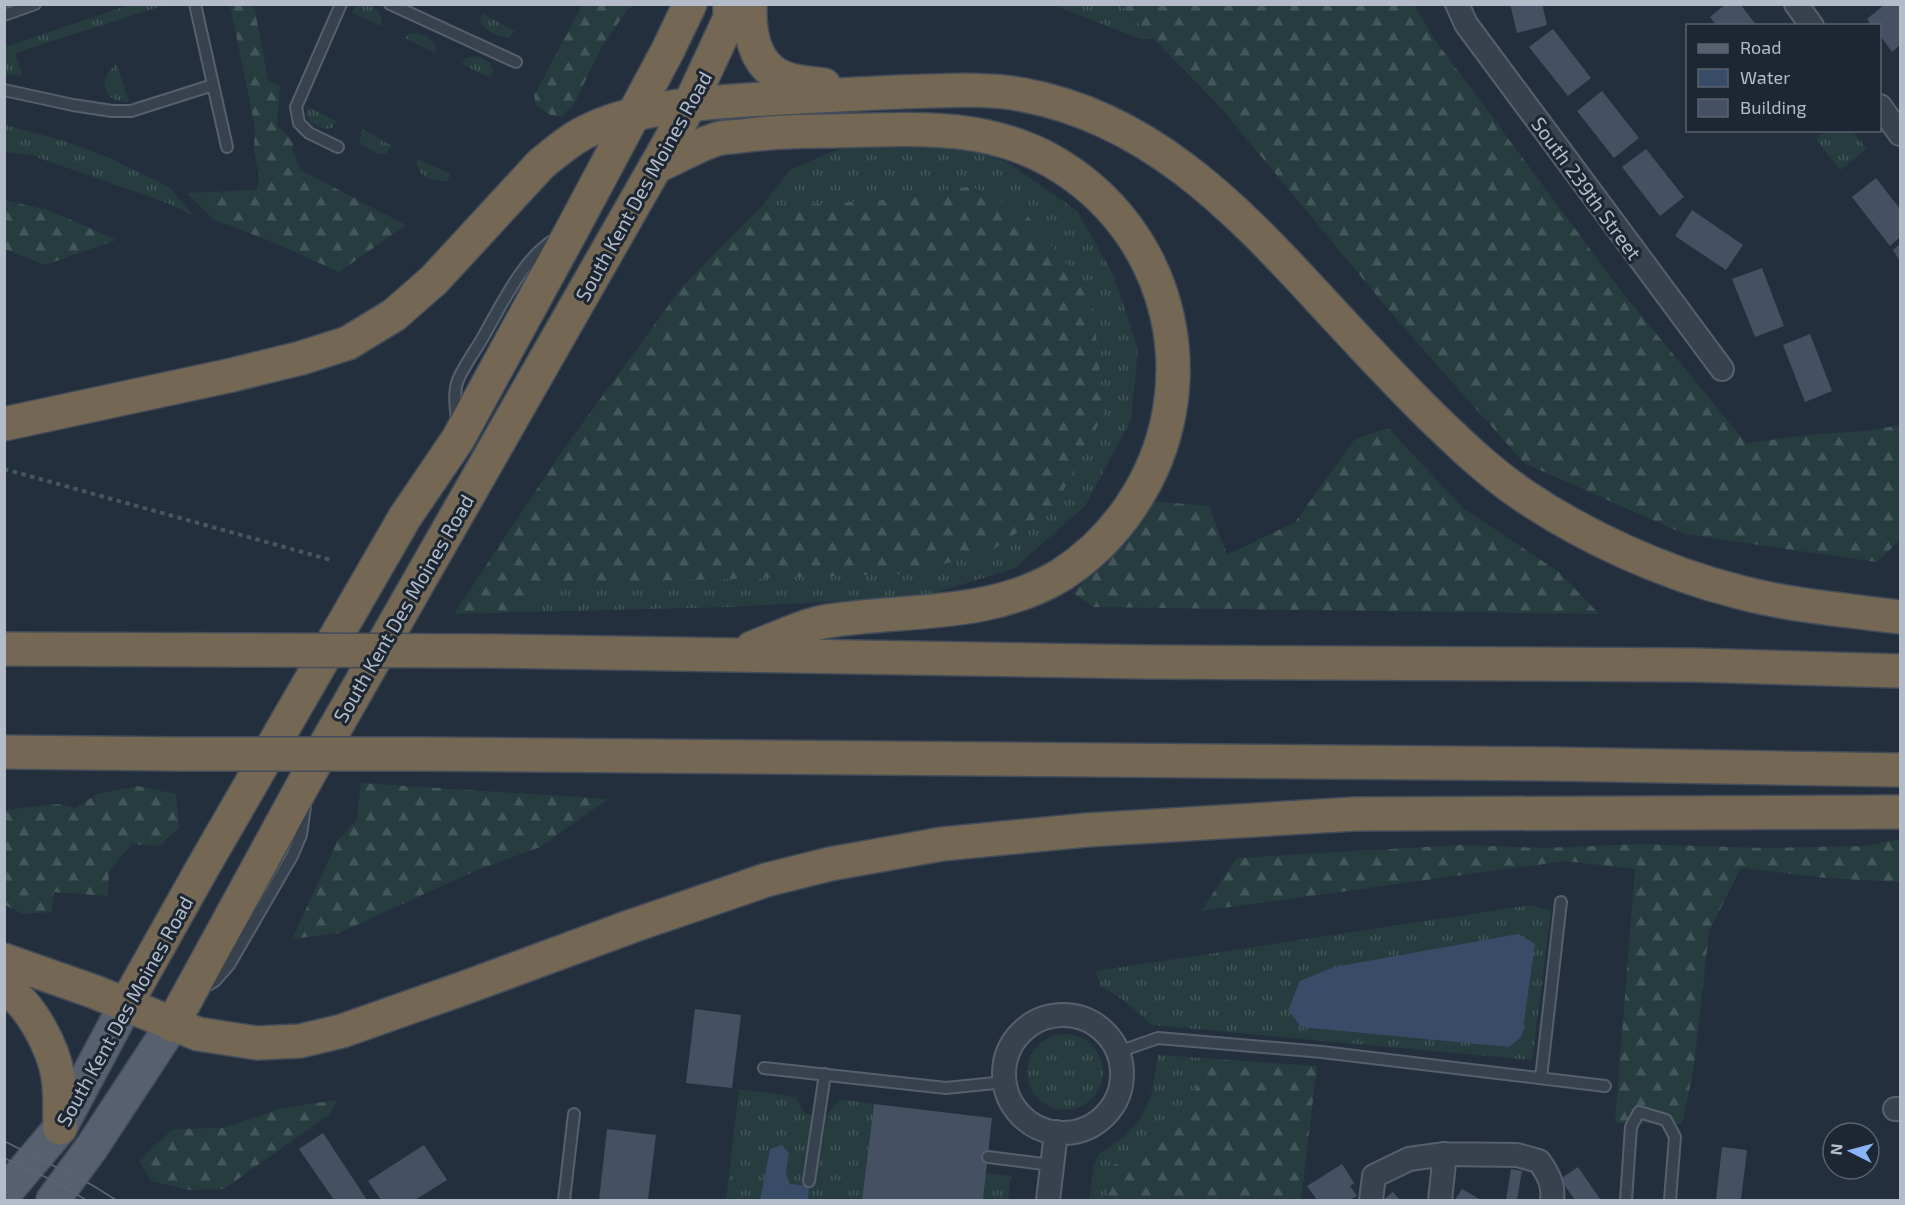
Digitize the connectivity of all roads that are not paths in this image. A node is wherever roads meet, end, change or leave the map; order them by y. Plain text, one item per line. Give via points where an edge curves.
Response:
1 (35, 4) edge
2 (195, 4) edge
3 (341, 4) edge
4 (390, 4) edge
5 (690, 4) edge
6 (730, 4) edge
7 (750, 4) edge
8 (1457, 4) edge
9 (1796, 4) edge
10 (4, 15) edge
11 (1811, 24) edge
12 (516, 62) dead end
13 (213, 85) junction
14 (4, 90) edge
15 (873, 93) junction
16 (689, 106) junction
17 (1888, 106) edge
18 (634, 114) junction
19 (1900, 134) edge
20 (227, 147) dead end
21 (338, 147) dead end
22 (655, 167) junction
23 (1722, 369) dead end
24 (4, 424) edge
25 (1900, 617) edge
26 (4, 649) edge
27 (734, 655) junction
28 (1900, 671) edge
29 (4, 752) edge
30 (1900, 770) edge
31 (1900, 812) edge
32 (1561, 902) dead end
33 (4, 960) edge
34 (4, 988) edge
35 (125, 1006) junction
36 (180, 1011) junction
37 (1118, 1052) junction
38 (764, 1068) dead end
39 (825, 1074) junction
40 (1541, 1078) junction
41 (1005, 1082) junction
42 (1605, 1086) dead end
43 (574, 1114) dead end
44 (60, 1128) junction
45 (1056, 1132) junction
46 (1445, 1154) junction
47 (988, 1157) dead end
48 (1052, 1165) junction
49 (809, 1181) dead end
50 (4, 1194) edge
51 (56, 1199) edge
52 (564, 1200) edge
53 (1048, 1200) edge
54 (1371, 1200) edge
55 (1440, 1200) edge
56 (1552, 1200) edge
57 (1626, 1200) edge
58 (1670, 1200) edge

1 - 10 lane
2 - 13 lane
3 - 21 lane via 296,107 298,123
4 - 12 lane
5 - 18 highway, South Kent Des Moines Road
6 - 16 highway, South Kent Des Moines Road via 730,18
7 - 15 highway via 751,37 770,69 783,78
8 - 23 street, South 239th Street via 1466,24
9 - 11 street
13 - 14 lane via 131,111 73,105
13 - 20 lane
15 - 16 highway
15 - 25 highway via 974,90 1022,94 1100,117 1157,149 1230,207 1421,406 1488,469 1522,494 1577,527 1683,575 1741,593
16 - 18 highway
16 - 22 highway, South Kent Des Moines Road
17 - 19 street
18 - 24 highway via 591,129 560,148 434,280 394,315 348,343 255,369
18 - 35 highway, South Kent Des Moines Road via 458,439 405,517
22 - 27 highway via 717,139 772,132 947,129 1012,144 1050,160 1087,186 1121,220 1142,249 1168,318 1173,385 1168,423 1158,455 1118,526 1090,553 1061,574 997,602 824,621
22 - 36 highway, South Kent Des Moines Road via 309,774
26 - 27 highway, bridge
27 - 28 highway via 1694,665
29 - 30 highway, bridge
31 - 36 highway via 1355,814 1087,830 942,844 766,880 342,1031 300,1041 257,1043 198,1034
32 - 40 lane
33 - 35 highway
34 - 44 highway via 27,1009 45,1038 58,1076
35 - 36 highway
35 - 44 main road, South Kent Des Moines Road
36 - 51 main road, South Kent Des Moines Road
37 - 40 lane via 1158,1038 1322,1052
37 - 41 street via 1094,1024 1076,1016 1055,1015 1036,1021 1020,1034 1008,1051
37 - 45 street via 1122,1070 1113,1106 1101,1120 1085,1129
38 - 39 lane
39 - 41 lane via 946,1088
39 - 49 lane
40 - 42 lane
41 - 45 street via 1016,1109 1030,1124
43 - 52 lane
44 - 50 main road, South Kent Des Moines Road
45 - 48 street
46 - 54 street via 1409,1159 1374,1176
46 - 55 street
46 - 56 street via 1517,1155 1539,1161 1549,1177
47 - 48 lane
48 - 53 street
57 - 58 lane via 1631,1127 1639,1112 1666,1120 1675,1137

